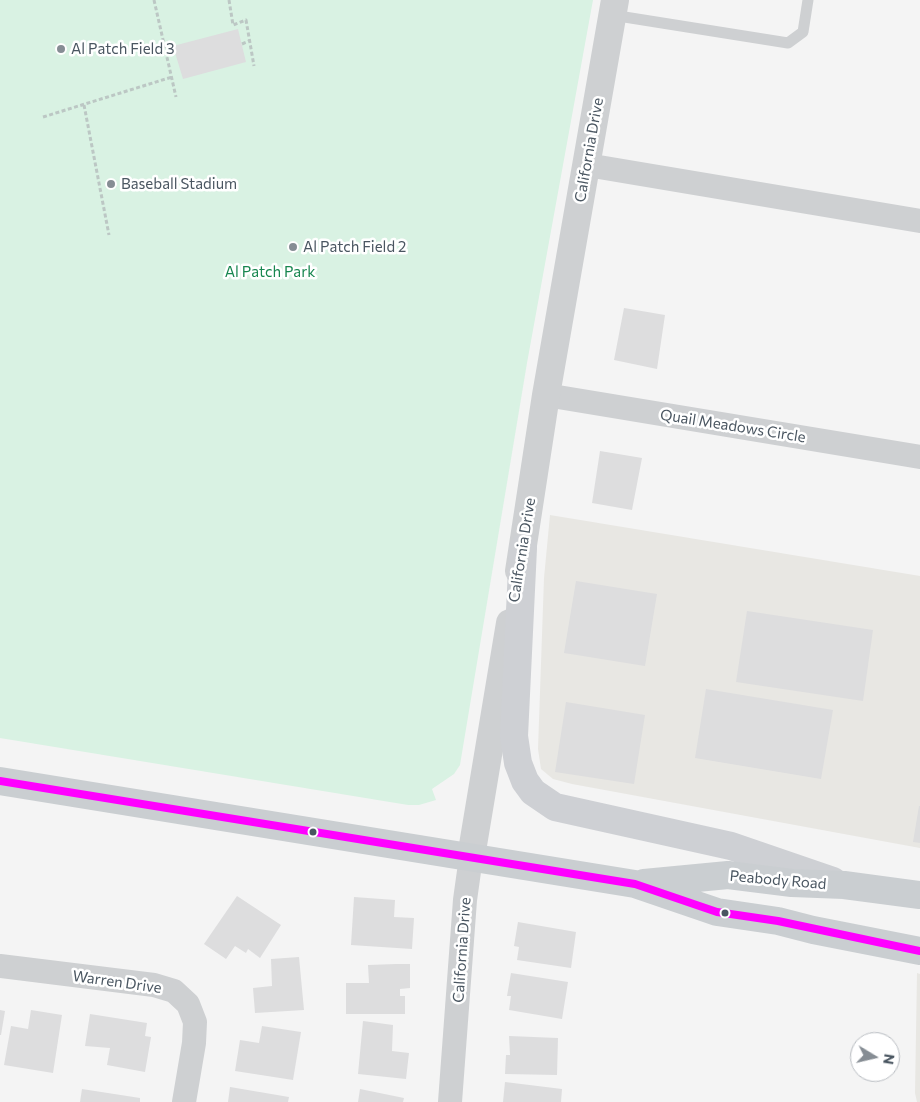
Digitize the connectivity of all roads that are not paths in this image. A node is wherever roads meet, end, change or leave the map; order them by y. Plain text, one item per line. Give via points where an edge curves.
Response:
1 (808, 0) edge
2 (613, 8) edge
3 (587, 165) junction
4 (920, 221) edge
5 (546, 395) junction
6 (920, 457) edge
7 (523, 548) junction
8 (0, 781) edge
9 (471, 857) junction
10 (635, 884) junction
11 (844, 885) junction
12 (920, 895) edge
13 (920, 951) edge
14 (0, 966) edge
15 (184, 1102) edge
16 (450, 1102) edge

1 - 2 lane via 803,32 788,43
2 - 3 street, California Drive
3 - 4 street
3 - 5 street, California Drive
5 - 6 street, Quail Meadows Circle
5 - 7 street, California Drive
7 - 9 street, California Drive
7 - 11 main road via 514,736 518,763 533,792 555,807 731,846
8 - 9 main road, Peabody Road
9 - 10 main road, Peabody Road
9 - 16 street, California Drive
10 - 11 main road, Peabody Road via 728,875
10 - 13 main road, Peabody Road via 717,912 778,921
11 - 12 main road, Peabody Road
14 - 15 street, Warren Drive via 154,985 174,991 188,1004 195,1022

